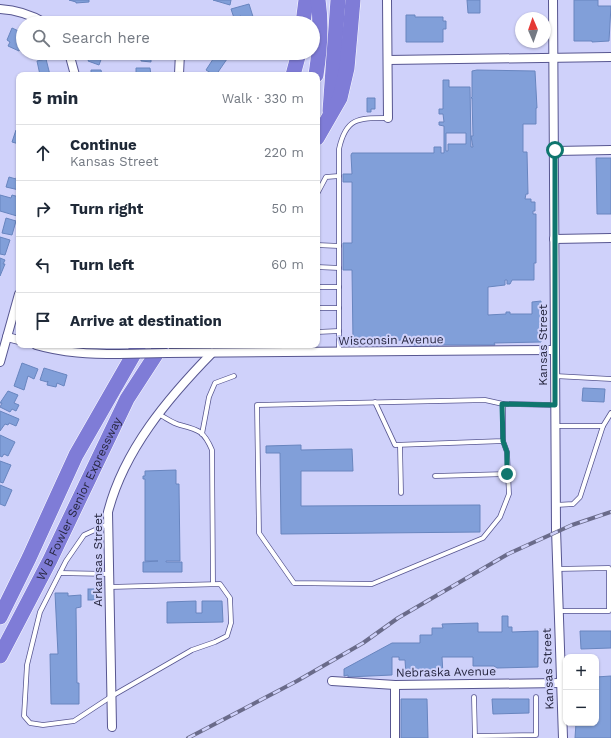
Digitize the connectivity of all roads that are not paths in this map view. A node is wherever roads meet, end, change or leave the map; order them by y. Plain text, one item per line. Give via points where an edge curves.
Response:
1 (306, 0) edge
2 (318, 0) edge
3 (338, 0) edge
4 (352, 0) edge
5 (387, 0) edge
6 (552, 0) edge
7 (0, 9) edge
8 (34, 16) edge
9 (304, 16) edge
10 (320, 50) edge
11 (611, 57) edge
12 (554, 58) junction
13 (71, 60) edge
14 (180, 60) edge
15 (297, 60) edge
16 (318, 60) edge
17 (388, 60) junction
18 (74, 72) edge
19 (179, 72) edge
20 (294, 72) edge
21 (316, 72) edge
22 (329, 118) junction
23 (388, 118) joint
24 (320, 133) edge
25 (555, 150) junction
26 (611, 150) edge
27 (339, 176) junction
28 (320, 188) edge
29 (611, 238) edge
30 (554, 239) junction
31 (320, 245) edge
32 (339, 246) junction
33 (320, 267) edge
34 (339, 268) junction
35 (320, 287) edge
36 (339, 287) junction
37 (16, 305) edge
38 (320, 308) edge
39 (339, 308) junction
40 (339, 331) junction
41 (320, 332) edge
42 (7, 337) junction
43 (16, 339) edge
44 (47, 348) edge
45 (137, 348) edge
46 (164, 349) edge
47 (555, 350) junction
48 (212, 353) junction
49 (339, 353) junction
50 (0, 362) edge
51 (234, 376) dead end
52 (555, 376) junction
53 (611, 379) edge
54 (375, 402) junction
55 (502, 404) junction
56 (555, 405) junction
57 (611, 413) edge
58 (158, 414) junction
59 (555, 426) junction
60 (603, 426) junction
61 (202, 434) junction
62 (503, 441) junction
63 (400, 445) junction
64 (507, 474) junction
65 (434, 476) dead end
66 (401, 493) dead end
67 (556, 505) junction
68 (108, 524) junction
69 (29, 558) junction
70 (557, 569) junction
71 (60, 573) junction
72 (109, 574) junction
73 (213, 584) junction
74 (110, 587) junction
75 (0, 592) edge
76 (558, 611) junction
77 (0, 617) edge
78 (0, 656) edge
79 (332, 681) dead end
80 (560, 683) junction
81 (395, 685) junction
82 (112, 696) junction
83 (474, 697) dead end
84 (536, 697) dead end
85 (112, 727) dead end
86 (475, 737) edge
87 (395, 738) edge
88 (563, 738) edge

1 - 9 highway
2 - 10 highway via 321,20
3 - 22 highway
4 - 22 highway via 347,68 340,98
5 - 17 street
6 - 12 street, Kansas Street
7 - 8 street via 13,9
11 - 12 street
12 - 17 street
12 - 25 street, Kansas Street
13 - 18 street
14 - 19 street
15 - 20 highway
16 - 21 highway
17 - 23 street
22 - 24 highway
23 - 27 lane via 357,119 346,128 339,149
25 - 26 street
25 - 30 street, Kansas Street
27 - 28 lane via 326,177
27 - 32 lane
29 - 30 street
30 - 47 street, Kansas Street
31 - 32 lane
32 - 34 lane
33 - 34 lane
34 - 36 lane
35 - 36 lane
36 - 39 lane
37 - 42 street
38 - 39 lane
39 - 40 lane
40 - 41 lane
40 - 49 lane
42 - 43 street
42 - 50 street
44 - 46 street, Wisconsin Avenue, bridge via 90,354
45 - 69 highway, W B Fowler Senior Expressway via 76,455
46 - 48 street, Wisconsin Avenue
46 - 78 highway, W B Fowler Senior Expressway via 126,399 50,560
47 - 49 street, Wisconsin Avenue
47 - 52 street, Kansas Street
48 - 49 street, Wisconsin Avenue
48 - 58 street, Arkansas Street
51 - 61 lane via 215,383 208,397
52 - 53 lane
52 - 56 street, Kansas Street
54 - 55 lane via 485,400
54 - 63 lane via 395,445
54 - 64 lane via 257,405 259,533 294,583 372,584 483,538 500,518 510,494
55 - 56 lane
55 - 62 lane
56 - 59 street, Kansas Street
57 - 60 lane
58 - 61 lane via 179,425 194,428
58 - 68 street, Arkansas Street via 114,490 108,512
59 - 60 lane
59 - 67 street, Kansas Street
60 - 67 lane via 580,497 573,504
61 - 73 lane via 212,450
62 - 63 lane
62 - 64 lane via 507,452
63 - 66 lane
64 - 65 lane
67 - 70 street, Kansas Street
68 - 71 lane via 84,535
68 - 72 street, Arkansas Street
69 - 75 highway
69 - 77 highway, W B Fowler Senior Expressway
70 - 76 street, Kansas Street
70 - 76 lane via 609,568 609,611
71 - 72 lane
71 - 82 lane via 40,612 27,665 24,716 30,723 43,725 74,721
72 - 74 street, Arkansas Street
73 - 74 lane
73 - 82 lane via 220,584 230,598 231,623 227,636 192,650
74 - 82 street, Arkansas Street
76 - 80 street, Kansas Street
79 - 81 street, Nebraska Avenue
80 - 81 street, Nebraska Avenue
80 - 88 street, Kansas Street
81 - 87 street
82 - 85 street, Arkansas Street
83 - 86 lane
84 - 86 lane via 536,735

